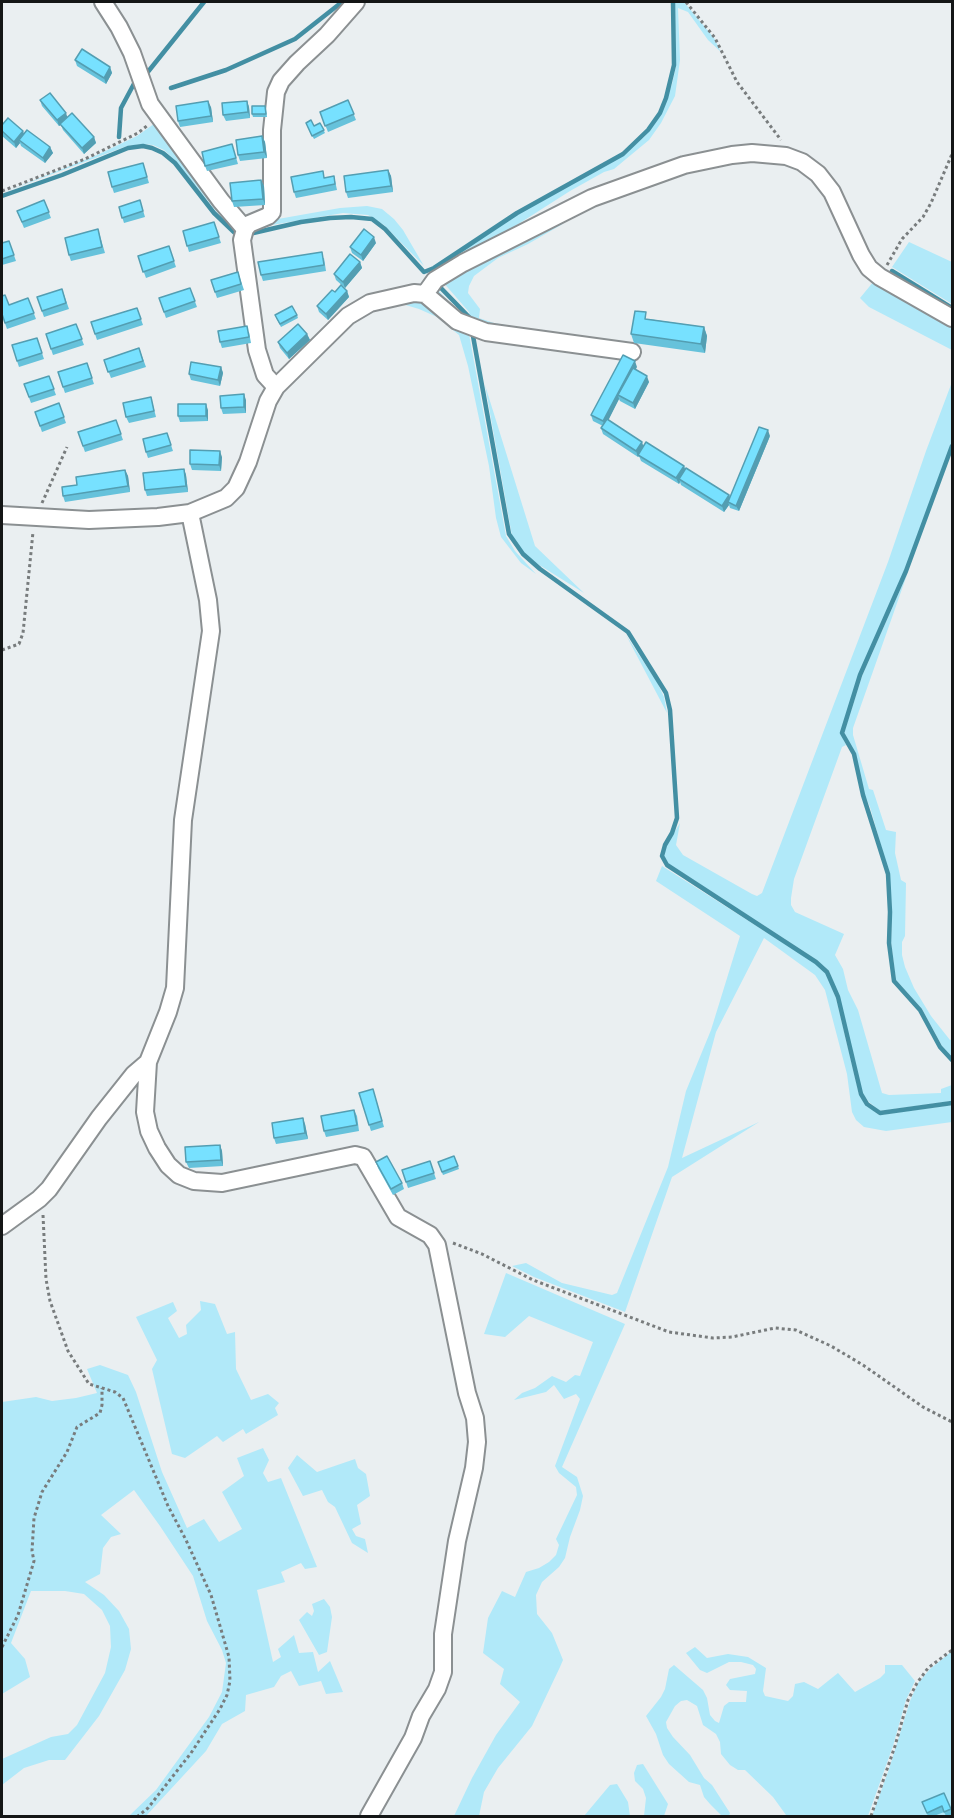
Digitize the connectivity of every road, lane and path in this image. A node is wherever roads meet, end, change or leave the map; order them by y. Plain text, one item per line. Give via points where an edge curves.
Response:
1 (103, 2) edge
2 (356, 2) edge
3 (686, 2) edge
4 (159, 117) junction
5 (952, 154) edge
6 (786, 156) junction
7 (2, 191) edge
8 (244, 229) junction
9 (880, 277) junction
10 (425, 294) junction
11 (952, 318) edge
12 (632, 352) dead end
13 (276, 387) junction
14 (67, 447) dead end
15 (190, 513) junction
16 (2, 515) edge
17 (37, 516) junction
18 (2, 650) edge
19 (148, 1062) junction
20 (39, 1199) junction
21 (2, 1226) edge
22 (430, 1235) junction
23 (102, 1388) junction
24 (952, 1422) edge
25 (2, 1647) edge
26 (952, 1650) edge
27 (138, 1816) edge
28 (369, 1816) edge
29 (871, 1816) edge

1 - 4 street via 132,53 150,104
2 - 8 street via 281,81 272,130 272,212
3 - 6 path via 715,38 737,82 786,147
4 - 7 path via 138,133 86,159
4 - 8 street
5 - 9 path via 927,210 902,239
6 - 9 street via 818,174 832,192 861,255
6 - 10 street via 752,153 710,159 592,198 463,263 435,280
8 - 13 street via 242,240 257,350 265,375
9 - 11 street
10 - 12 street via 457,321 486,332
10 - 13 street via 398,296 361,307
13 - 15 street via 236,488 226,498
14 - 17 path
15 - 17 street via 89,520
15 - 19 street via 211,631 183,820 175,988
16 - 17 street
17 - 18 path via 23,633 19,644
19 - 20 street via 134,1074
19 - 22 street via 145,1112 149,1131 168,1165 180,1175 194,1182 222,1183 355,1155 363,1158 398,1217
20 - 21 street
20 - 23 path via 45,1233 46,1279 54,1316 68,1351 89,1384
22 - 24 path via 669,1332 712,1338 775,1328 796,1330 831,1346
22 - 28 street via 441,1262 477,1442 442,1634 444,1672
23 - 25 path via 100,1413 77,1428 42,1492 34,1518 34,1561 18,1615
23 - 27 path via 123,1398 130,1412 143,1450 211,1595 230,1657 230,1681 220,1709 191,1753
26 - 29 path via 928,1668 908,1701

